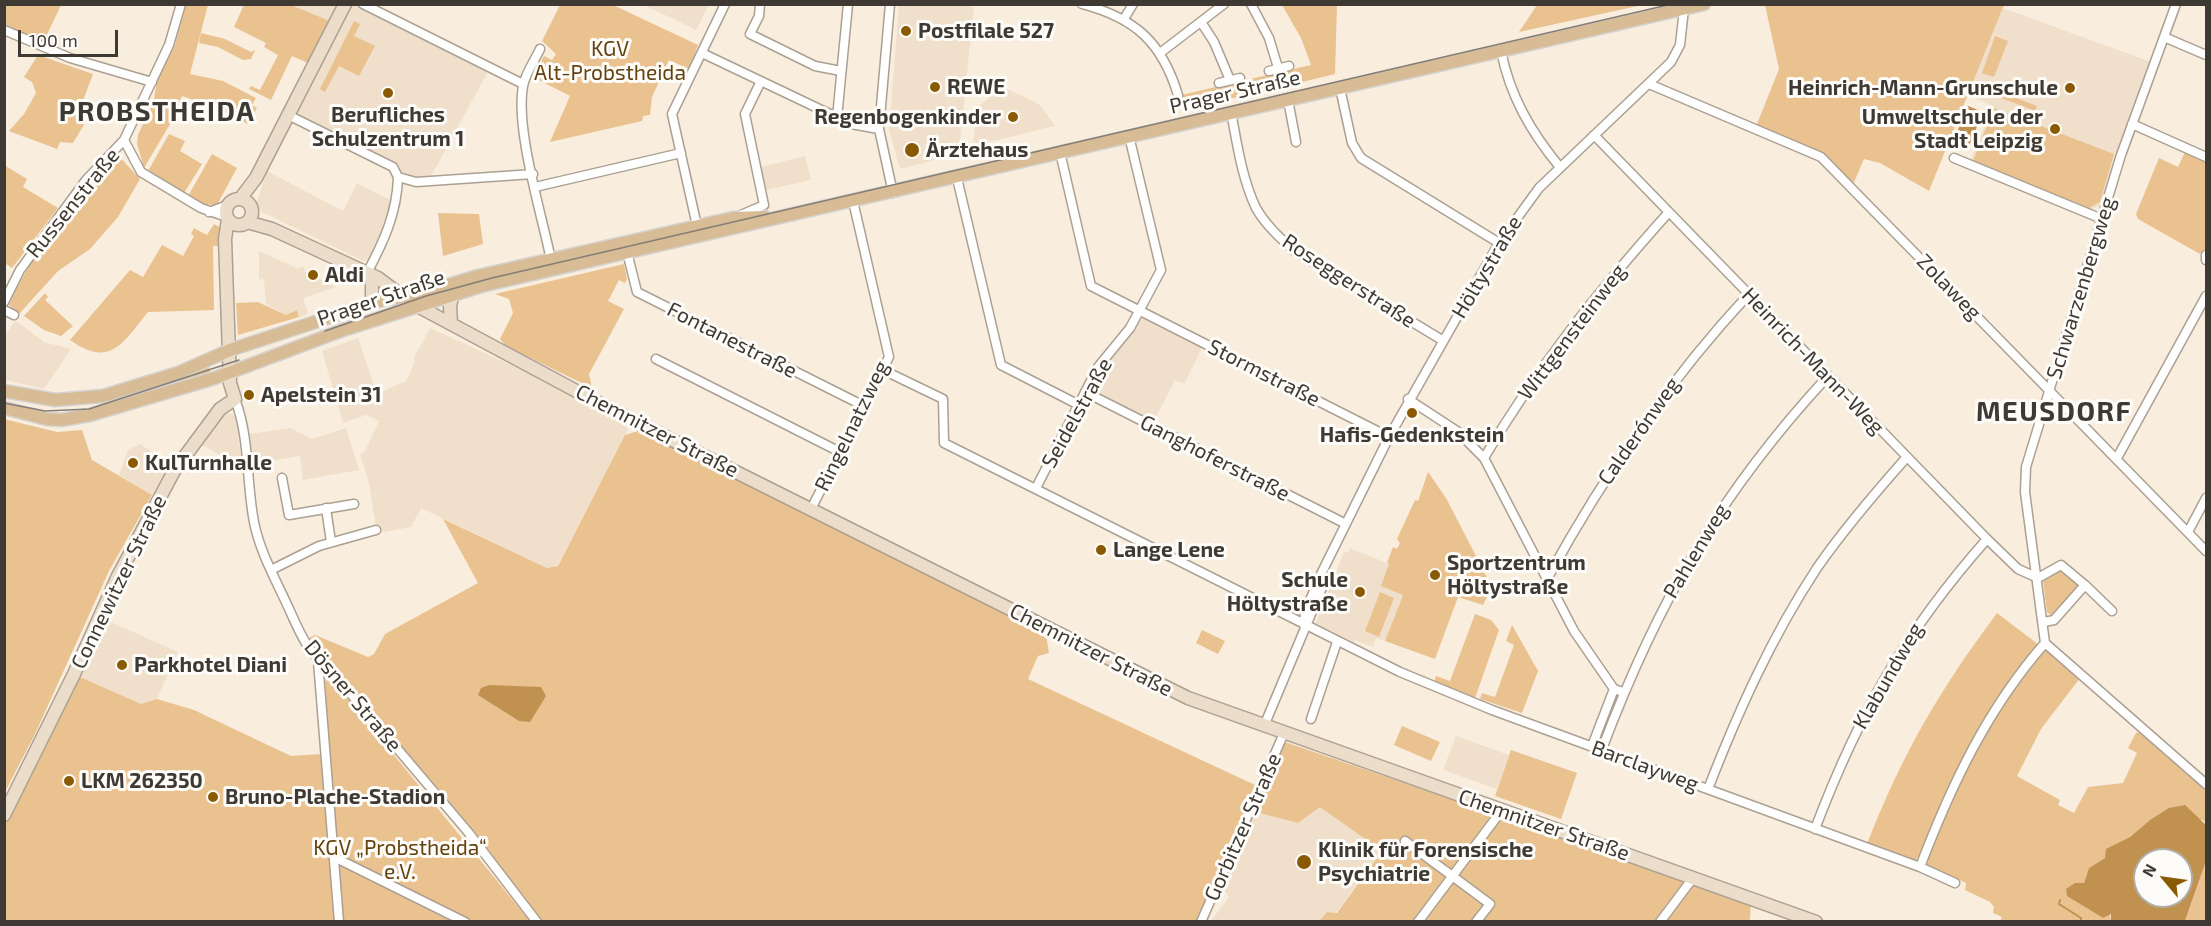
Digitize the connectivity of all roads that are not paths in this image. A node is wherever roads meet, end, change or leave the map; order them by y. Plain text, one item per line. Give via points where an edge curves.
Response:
1 (181, 4) edge
2 (345, 4) edge
3 (363, 4) edge
4 (725, 4) edge
5 (760, 4) edge
6 (848, 4) edge
7 (890, 4) edge
8 (1082, 4) edge
9 (1132, 4) edge
10 (1224, 4) edge
11 (1251, 4) edge
12 (1704, 4) edge
13 (2176, 4) edge
14 (1684, 7) edge
15 (1124, 19) junction
16 (1201, 22) junction
17 (4, 30) edge
18 (2164, 37) junction
19 (540, 49) dead end
20 (1501, 51) junction
21 (702, 53) junction
22 (1160, 53) junction
23 (2206, 55) edge
24 (1289, 66) dead end
25 (1279, 70) junction
26 (841, 71) junction
27 (1269, 71) dead end
28 (1240, 78) dead end
29 (1230, 80) junction
30 (761, 81) junction
31 (152, 82) junction
32 (1219, 83) dead end
33 (523, 84) junction
34 (1649, 84) junction
35 (1340, 88) junction
36 (1179, 95) dead end
37 (1288, 100) junction
38 (1232, 112) junction
39 (288, 115) junction
40 (837, 118) junction
41 (2132, 124) junction
42 (879, 129) junction
43 (1594, 135) junction
44 (1129, 136) junction
45 (124, 140) junction
46 (1296, 142) dead end
47 (1060, 152) junction
48 (681, 153) junction
49 (2206, 157) edge
50 (1954, 158) dead end
51 (1559, 166) junction
52 (532, 174) junction
53 (398, 177) junction
54 (957, 178) junction
55 (535, 187) junction
56 (892, 193) junction
57 (853, 201) junction
58 (1669, 212) junction
59 (239, 213) junction
60 (733, 218) junction
61 (775, 218) junction
62 (2102, 219) junction
63 (698, 226) junction
64 (1499, 243) junction
65 (627, 252) junction
66 (2206, 255) edge
67 (551, 260) junction
68 (2206, 260) edge
69 (369, 274) junction
70 (453, 293) junction
71 (1749, 294) junction
72 (402, 296) junction
73 (2206, 296) edge
74 (5, 299) edge
75 (372, 302) junction
76 (416, 306) junction
77 (4, 310) edge
78 (1140, 310) junction
79 (14, 315) dead end
80 (451, 324) junction
81 (1442, 340) junction
82 (656, 359) dead end
83 (230, 360) junction
84 (883, 370) junction
85 (1828, 376) junction
86 (2050, 390) junction
87 (4, 391) edge
88 (1085, 392) junction
89 (235, 399) junction
90 (1408, 399) junction
91 (1079, 405) junction
92 (864, 406) junction
93 (4, 408) edge
94 (1389, 437) junction
95 (840, 452) junction
96 (1484, 458) junction
97 (1906, 458) junction
98 (2117, 459) junction
99 (282, 478) dead end
100 (1036, 488) junction
101 (2206, 498) edge
102 (354, 504) dead end
103 (326, 508) junction
104 (811, 509) junction
105 (1346, 524) junction
106 (376, 530) dead end
107 (2188, 532) junction
108 (1987, 539) junction
109 (331, 543) junction
110 (2206, 551) edge
111 (271, 570) junction
112 (2038, 578) junction
113 (1547, 579) junction
114 (2085, 585) junction
115 (2112, 611) dead end
116 (2044, 622) junction
117 (1304, 625) junction
118 (1337, 642) junction
119 (2045, 643) junction
120 (318, 661) junction
121 (1614, 689) junction
122 (1623, 692) junction
123 (1311, 719) dead end
124 (1264, 726) junction
125 (1284, 733) junction
126 (1592, 746) junction
127 (1602, 749) junction
128 (2206, 784) edge
129 (1708, 789) junction
130 (1502, 810) junction
131 (4, 815) edge
132 (1815, 829) junction
133 (1405, 842) dead end
134 (334, 857) junction
135 (1920, 867) junction
136 (1452, 876) junction
137 (1693, 878) junction
138 (1955, 884) dead end
139 (339, 921) edge
140 (465, 921) edge
141 (537, 921) edge
142 (1202, 921) edge
143 (1418, 921) edge
144 (1476, 921) edge
145 (1660, 921) edge
146 (1816, 921) edge

1 - 31 street, Russenstraße via 169,45
2 - 39 main road
3 - 33 street
4 - 21 street
5 - 26 street via 750,34 815,66
6 - 26 street
7 - 42 street
8 - 15 street
9 - 15 street
10 - 16 street
11 - 25 street
12 - 14 main road, Prager Straße
13 - 18 street, Schwarzenbergweg
14 - 20 main road, Prager Straße
14 - 34 street, Höltystraße via 1677,52
15 - 22 street
16 - 22 street
16 - 29 street
17 - 31 street via 70,58
18 - 23 street
18 - 41 street, Schwarzenbergweg
19 - 33 street
20 - 35 main road, Prager Straße
20 - 51 street via 1523,115
21 - 30 street
21 - 48 street via 672,114
22 - 36 street
24 - 25 street
25 - 27 street
26 - 40 street
28 - 29 street
29 - 32 street
30 - 40 street
30 - 60 street via 745,114 764,205
31 - 45 street, Russenstraße
33 - 52 street via 522,117
34 - 43 street, Höltystraße
34 - 86 street, Zolaweg via 1821,157
35 - 37 main road, Prager Straße
35 - 64 street via 1352,143 1360,158
37 - 38 main road, Prager Straße
37 - 46 street
38 - 44 main road, Prager Straße
38 - 81 street, Roseggerstraße via 1252,198 1272,230 1293,250
39 - 53 street via 393,167
39 - 59 main road
40 - 42 street via 858,127
41 - 49 street
41 - 62 street, Schwarzenbergweg
42 - 56 street
43 - 51 street, Höltystraße
43 - 58 street, Heinrich-Mann-Weg
44 - 47 main road, Prager Straße
44 - 78 street, Seidelstraße via 1161,270
45 - 59 street via 141,172 208,212
45 - 74 street, Russenstraße via 86,180 20,270
47 - 54 main road, Prager Straße
47 - 78 street, Stormstraße via 1091,286
48 - 55 street
48 - 63 street
50 - 62 street
51 - 64 street, Höltystraße via 1527,202
52 - 53 street via 428,182
52 - 55 street
53 - 69 street via 393,218
54 - 56 main road, Prager Straße
54 - 91 street via 1001,365
55 - 67 street
56 - 57 main road, Prager Straße
57 - 61 main road, Prager Straße
57 - 84 street, Ringelnatzweg via 889,357
58 - 71 street, Heinrich-Mann-Weg
58 - 96 street, Wittgensteinweg via 1575,321 1538,371
59 - 69 main road, Chemnitzer Straße
59 - 83 main road via 225,239
60 - 61 main road, Prager Straße
60 - 63 main road, Prager Straße
61 - 65 main road, Prager Straße
62 - 86 street, Schwarzenbergweg
63 - 67 main road, Prager Straße
64 - 81 street, Höltystraße
65 - 70 main road, Prager Straße
65 - 92 street, Fontanestraße via 637,291
66 - 68 street
67 - 72 main road, Prager Straße
69 - 72 main road, Chemnitzer Straße
69 - 75 main road
70 - 76 main road, Prager Straße
70 - 80 main road
71 - 85 street, Heinrich-Mann-Weg
71 - 113 street, Calderónweg via 1712,334 1639,427
72 - 75 main road, Prager Straße
72 - 76 main road, Chemnitzer Straße
73 - 98 street
75 - 83 main road, Prager Straße
76 - 80 main road, Chemnitzer Straße
76 - 83 main road, Prager Straße
77 - 79 street
78 - 88 street, Seidelstraße via 1098,367
78 - 94 street, Stormstraße
80 - 104 main road, Chemnitzer Straße via 622,416
81 - 90 street, Höltystraße
82 - 95 street
83 - 87 main road, Prager Straße via 103,396 55,400
83 - 89 main road
83 - 93 main road, Prager Straße via 163,395 75,418 47,419
84 - 92 street, Ringelnatzweg
84 - 100 street, Barclayweg via 942,399 944,442
85 - 97 street, Heinrich-Mann-Weg
85 - 122 street, Pahlenweg via 1756,460 1699,542 1660,611
86 - 98 street, Zolaweg
86 - 112 street, Schwarzenbergweg via 2024,479
88 - 91 street, Seidelstraße
88 - 105 street, Ganghoferstraße
89 - 111 street, Dösner Straße via 242,419 254,523
89 - 131 main road, Connewitzer Straße via 220,410 174,471 118,576
90 - 94 street, Höltystraße
90 - 96 street via 1457,430
91 - 100 street, Seidelstraße
92 - 95 street, Ringelnatzweg
94 - 105 street, Höltystraße
95 - 104 street, Ringelnatzweg
96 - 113 street
97 - 108 street, Heinrich-Mann-Weg
97 - 129 street via 1840,538 1799,598 1749,689
98 - 107 street, Zolaweg
99 - 103 street via 289,515
100 - 117 street, Barclayweg
101 - 107 street
102 - 103 street
103 - 109 street
104 - 124 main road, Chemnitzer Straße via 1168,688
105 - 117 street, Höltystraße
106 - 109 street
107 - 110 street, Zolaweg
108 - 112 street, Heinrich-Mann-Weg via 2018,569
108 - 132 street, Klabundweg via 1925,613 1893,661 1862,716
109 - 111 street
111 - 120 street, Dösner Straße via 300,634
112 - 114 street via 2061,565
112 - 116 street, Schwarzenbergweg
113 - 121 street via 1574,630
114 - 115 street
114 - 116 street via 2054,620
116 - 119 street, Schwarzenbergweg
117 - 118 street, Barclayweg
117 - 124 street, Höltystraße
118 - 123 street
118 - 126 street, Barclayweg via 1431,685
119 - 128 street
119 - 135 street via 1981,732 1958,774
120 - 134 street
120 - 141 street, Dösner Straße via 328,667 468,832
121 - 122 street
121 - 126 street
122 - 127 street, Pahlenweg
124 - 125 main road, Chemnitzer Straße
125 - 130 main road, Chemnitzer Straße
125 - 142 street, Gorbitzer Straße
126 - 127 street, Barclayweg
127 - 129 street, Barclayweg
129 - 132 street, Barclayweg
130 - 136 street
130 - 137 main road, Chemnitzer Straße
132 - 135 street, Barclayweg
133 - 136 street
134 - 139 street
134 - 140 street
135 - 138 street, Barclayweg
136 - 143 street
136 - 144 street via 1490,904
137 - 145 street
137 - 146 main road, Chemnitzer Straße

